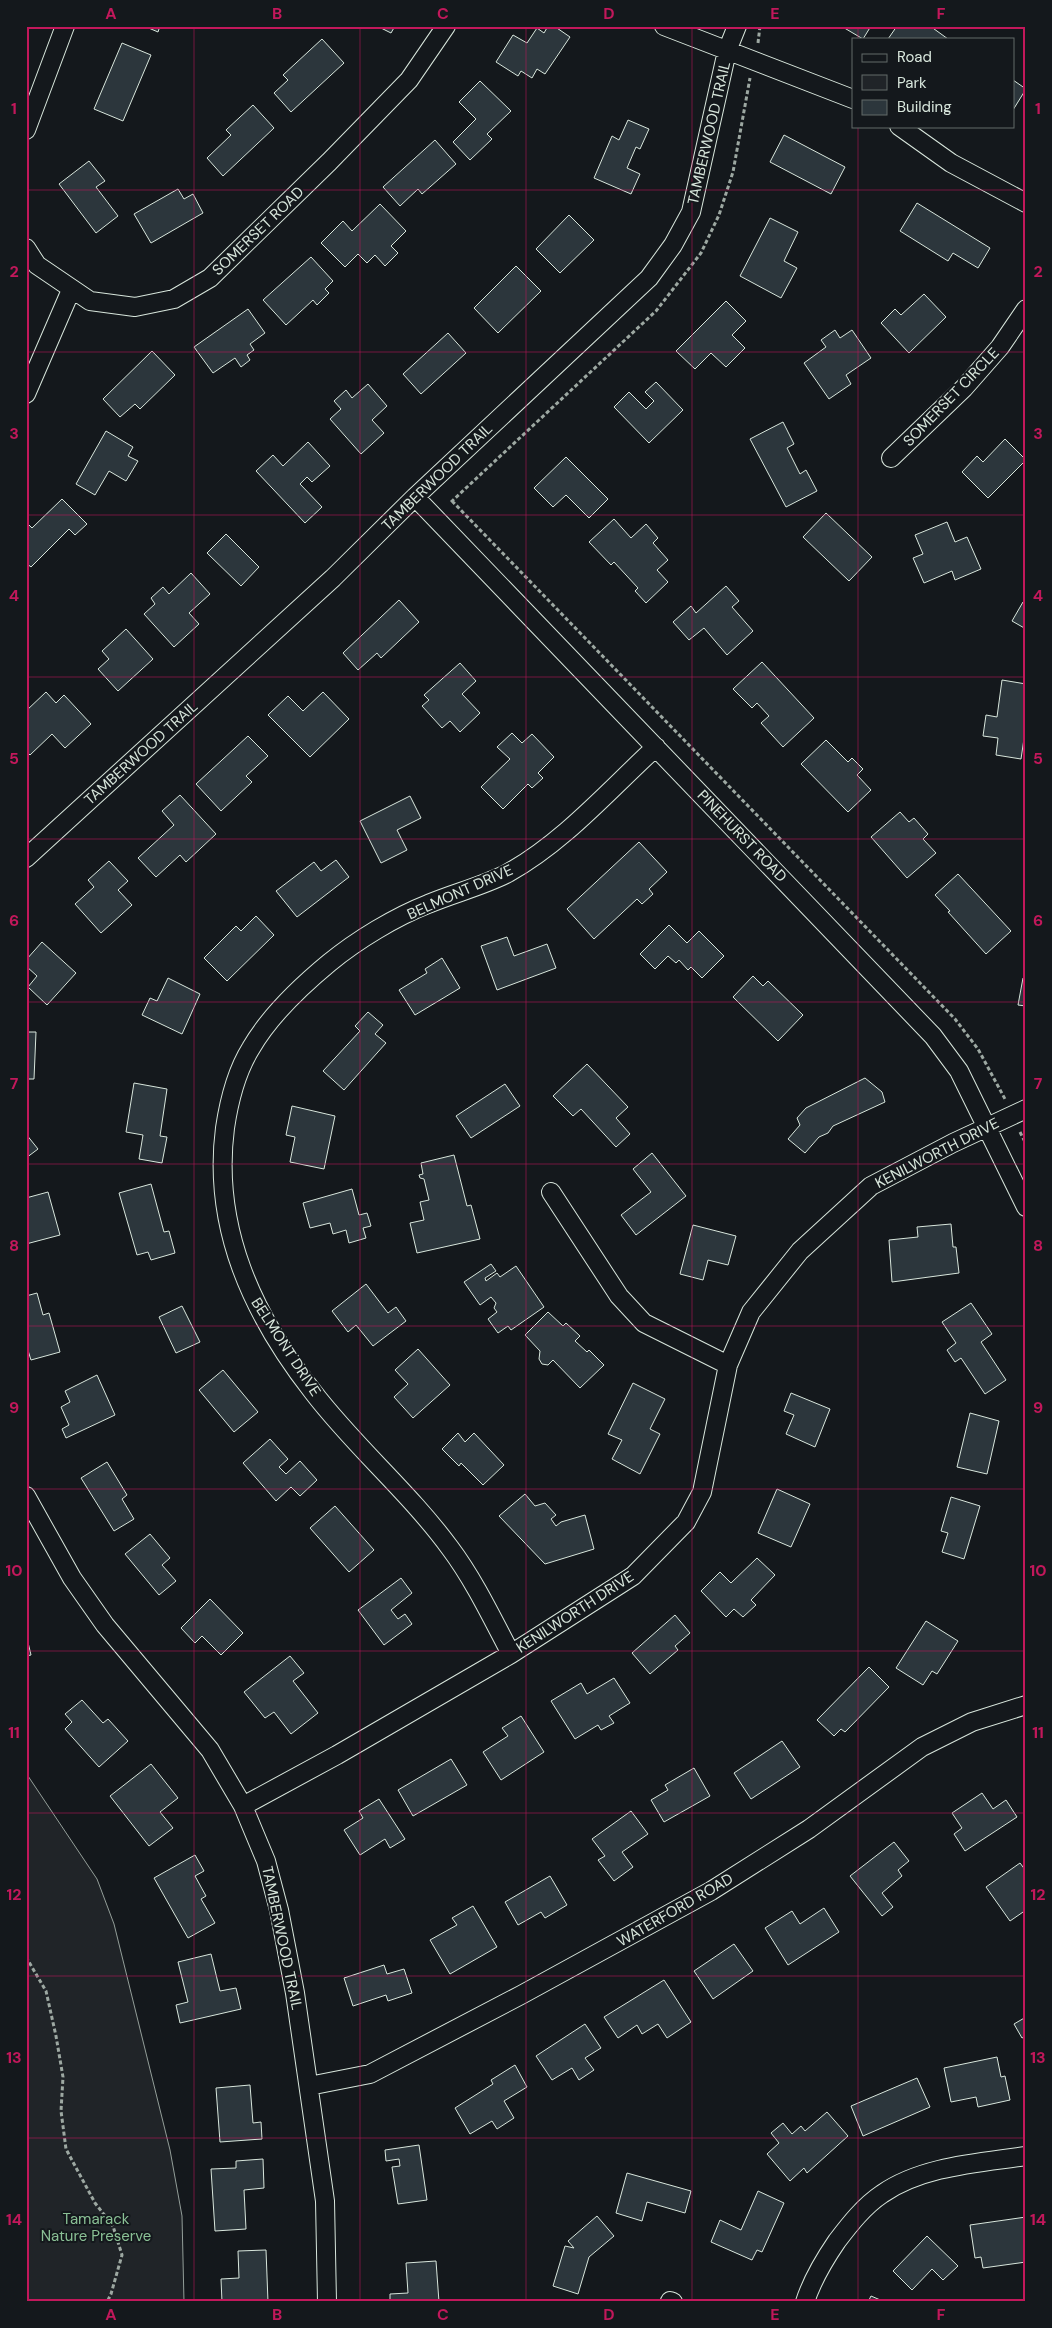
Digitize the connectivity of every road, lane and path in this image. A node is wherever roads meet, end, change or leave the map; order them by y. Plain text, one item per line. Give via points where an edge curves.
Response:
1 (65, 26) edge
2 (446, 26) edge
3 (664, 26) edge
4 (737, 26) edge
5 (760, 26) edge
6 (758, 43) dead end
7 (727, 51) junction
8 (852, 99) edge
9 (902, 128) edge
10 (26, 130) edge
11 (1026, 203) edge
12 (26, 248) edge
13 (72, 290) junction
14 (1026, 309) edge
15 (26, 394) edge
16 (891, 458) dead end
17 (415, 497) junction
18 (452, 501) dead end
19 (656, 747) junction
20 (26, 858) edge
21 (1005, 1100) dead end
22 (1026, 1109) edge
23 (988, 1128) junction
24 (1020, 1132) dead end
25 (1026, 1144) edge
26 (551, 1192) dead end
27 (1026, 1207) edge
28 (728, 1365) junction
29 (26, 1496) edge
30 (511, 1654) junction
31 (1026, 1705) edge
32 (243, 1806) junction
33 (26, 1957) edge
34 (309, 2086) junction
35 (1026, 2156) edge
36 (107, 2302) edge
37 (327, 2302) edge
38 (805, 2302) edge

1 - 10 street
2 - 13 street, SOMERSET ROAD via 408,80 210,278 174,299 135,307 90,301
3 - 7 street
4 - 7 street, TAMBERWOOD TRAIL
5 - 6 path
7 - 8 street
7 - 17 street, TAMBERWOOD TRAIL via 691,212 673,246 649,278
9 - 11 street via 951,163
12 - 13 street, SOMERSET ROAD via 37,265
13 - 15 street
14 - 16 street, SOMERSET CIRCLE via 1000,347 964,388
17 - 19 street, PINEHURST ROAD
17 - 20 street, TAMBERWOOD TRAIL via 333,578
18 - 21 path via 943,1006 978,1049
19 - 23 street, PINEHURST ROAD via 922,1023 959,1071
19 - 30 street, BELMONT DRIVE via 544,851 505,874 425,905 330,961 282,1006 250,1048 229,1100 222,1151 223,1200 235,1256 258,1311 313,1393 452,1549
22 - 23 street, KENILWORTH DRIVE
23 - 27 street, PINEHURST ROAD
23 - 28 street, KENILWORTH DRIVE via 871,1186 794,1258 751,1312
24 - 25 path
26 - 28 street via 619,1296 644,1322
28 - 30 street, KENILWORTH DRIVE via 702,1492 686,1522 633,1576
29 - 32 street, TAMBERWOOD TRAIL via 72,1578 105,1625 210,1750
30 - 32 street, KENILWORTH DRIVE
31 - 34 street, WATERFORD ROAD via 972,1722 922,1747 809,1829 711,1891 522,1995 370,2074
32 - 34 street, TAMBERWOOD TRAIL via 266,1861 278,1910
33 - 36 path via 46,1991 56,2036 63,2077 61,2111 66,2148 95,2203 113,2226 122,2254
34 - 37 street, TAMBERWOOD TRAIL via 325,2200
35 - 38 street via 918,2177 882,2194 853,2220 811,2282

